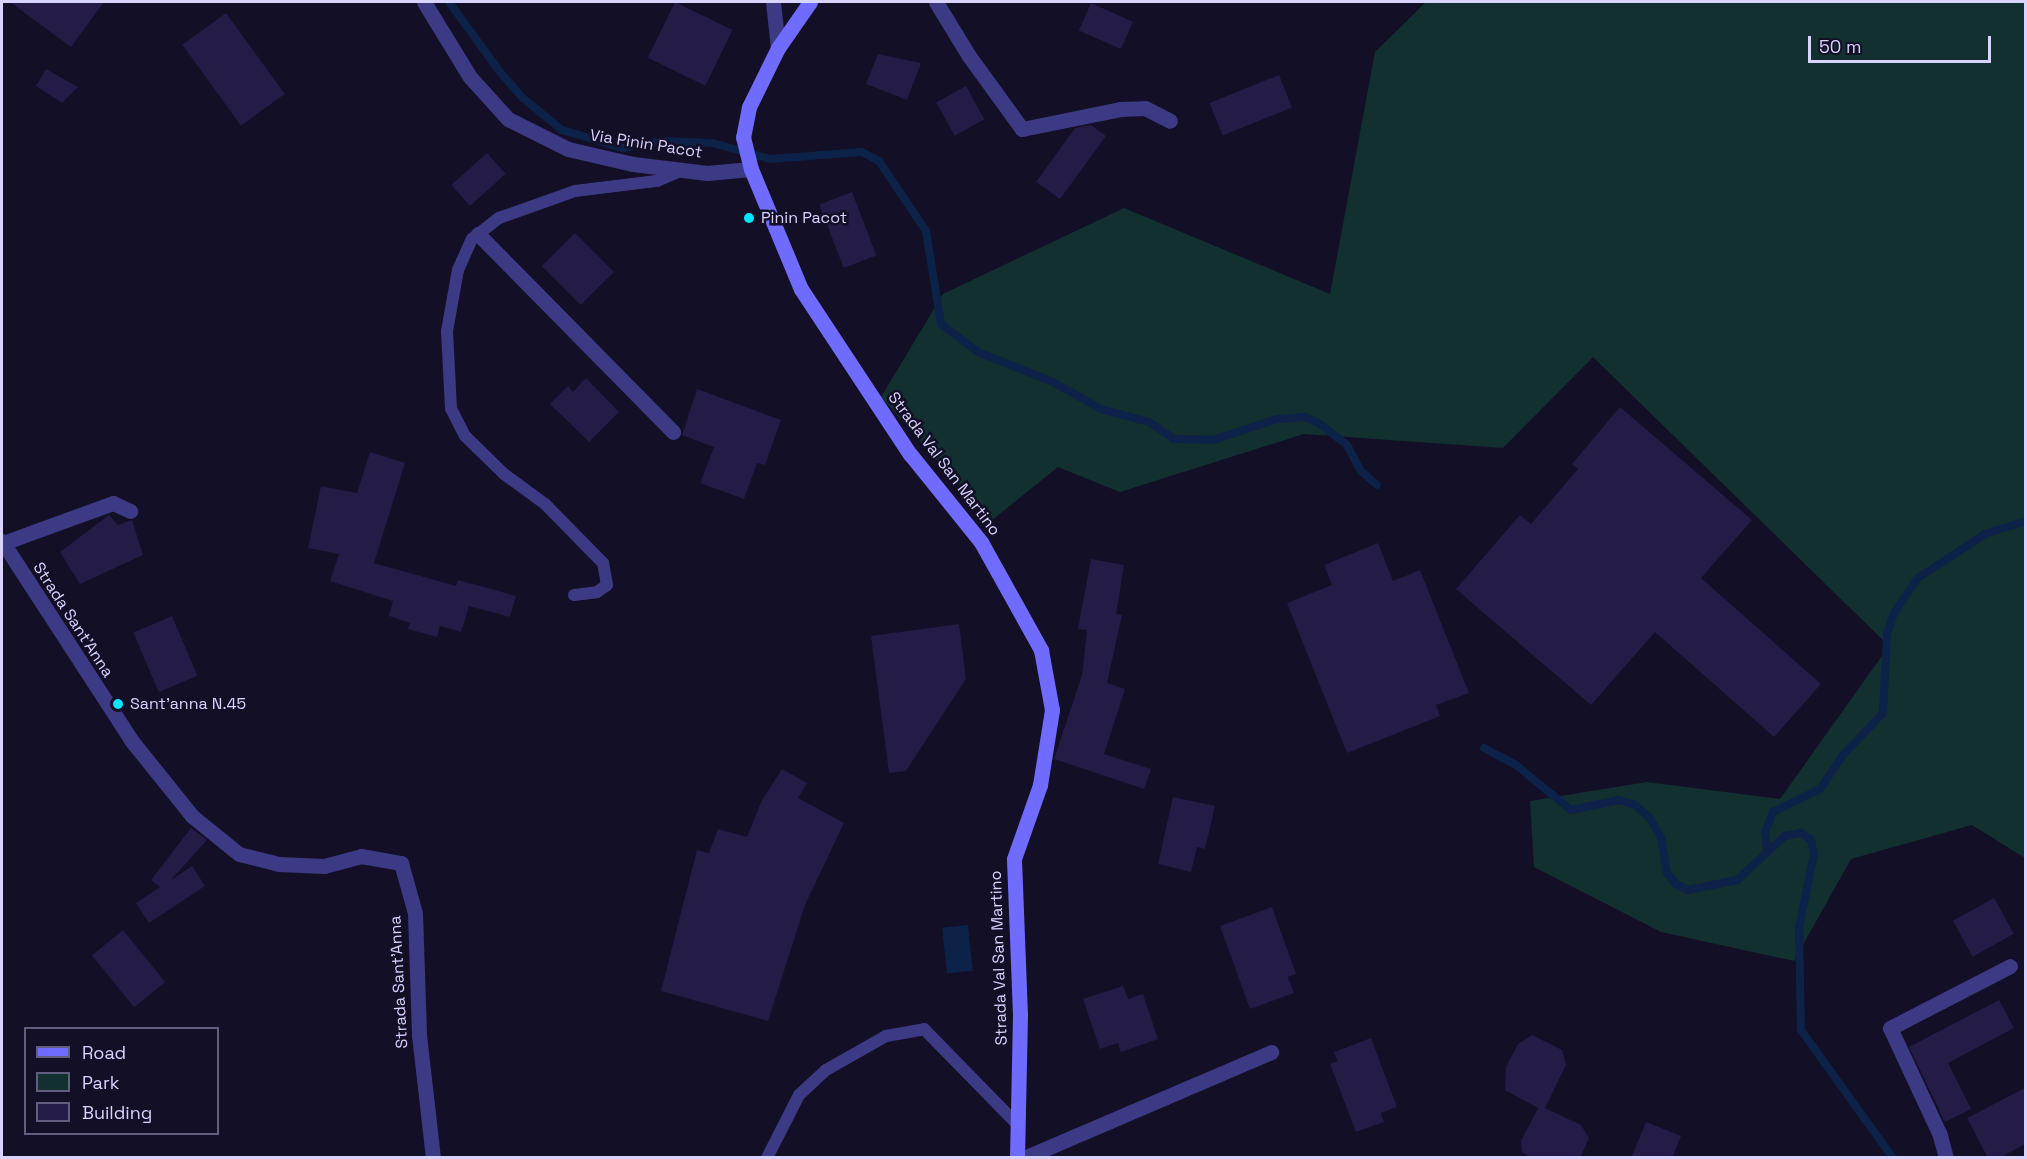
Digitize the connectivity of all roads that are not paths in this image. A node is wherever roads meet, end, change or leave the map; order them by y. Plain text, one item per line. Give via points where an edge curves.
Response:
1 (424, 2) edge
2 (773, 2) edge
3 (810, 2) edge
4 (936, 2) edge
5 (778, 48) junction
6 (1170, 121) dead end
7 (751, 169) junction
8 (683, 170) junction
9 (478, 234) junction
10 (673, 432) dead end
11 (130, 512) dead end
12 (2, 542) edge
13 (574, 595) dead end
14 (2010, 966) dead end
15 (1271, 1052) dead end
16 (1018, 1125) junction
17 (433, 1158) edge
18 (767, 1158) edge
19 (1017, 1158) edge
20 (1024, 1158) edge
21 (1946, 1158) edge

1 - 8 street, Via Pinin Pacot via 470,77 508,119 568,149 633,164
2 - 5 street
3 - 5 street, Strada Val San Martino
4 - 6 street via 1022,129 1120,109 1145,108
5 - 7 street, Strada Val San Martino via 749,107 743,137
7 - 8 street, Via Pinin Pacot via 707,173
7 - 16 street, Strada Val San Martino via 801,290 910,454 981,542 1041,650 1052,710 1040,785 1014,859 1020,1015
8 - 9 lane via 657,182 575,191 538,202 499,218
9 - 10 street
9 - 13 lane via 458,270 447,331 451,408 465,436 545,504 603,563 607,585 597,592
11 - 12 street via 113,503
12 - 17 street, Strada Sant'Anna via 131,740 192,816 239,854 279,864 324,866 361,856 401,862 415,913 419,1035
14 - 21 street via 1890,1028 1941,1135
15 - 20 street
16 - 18 lane via 924,1029 886,1036 826,1070 799,1095
16 - 19 street, Strada Val San Martino

